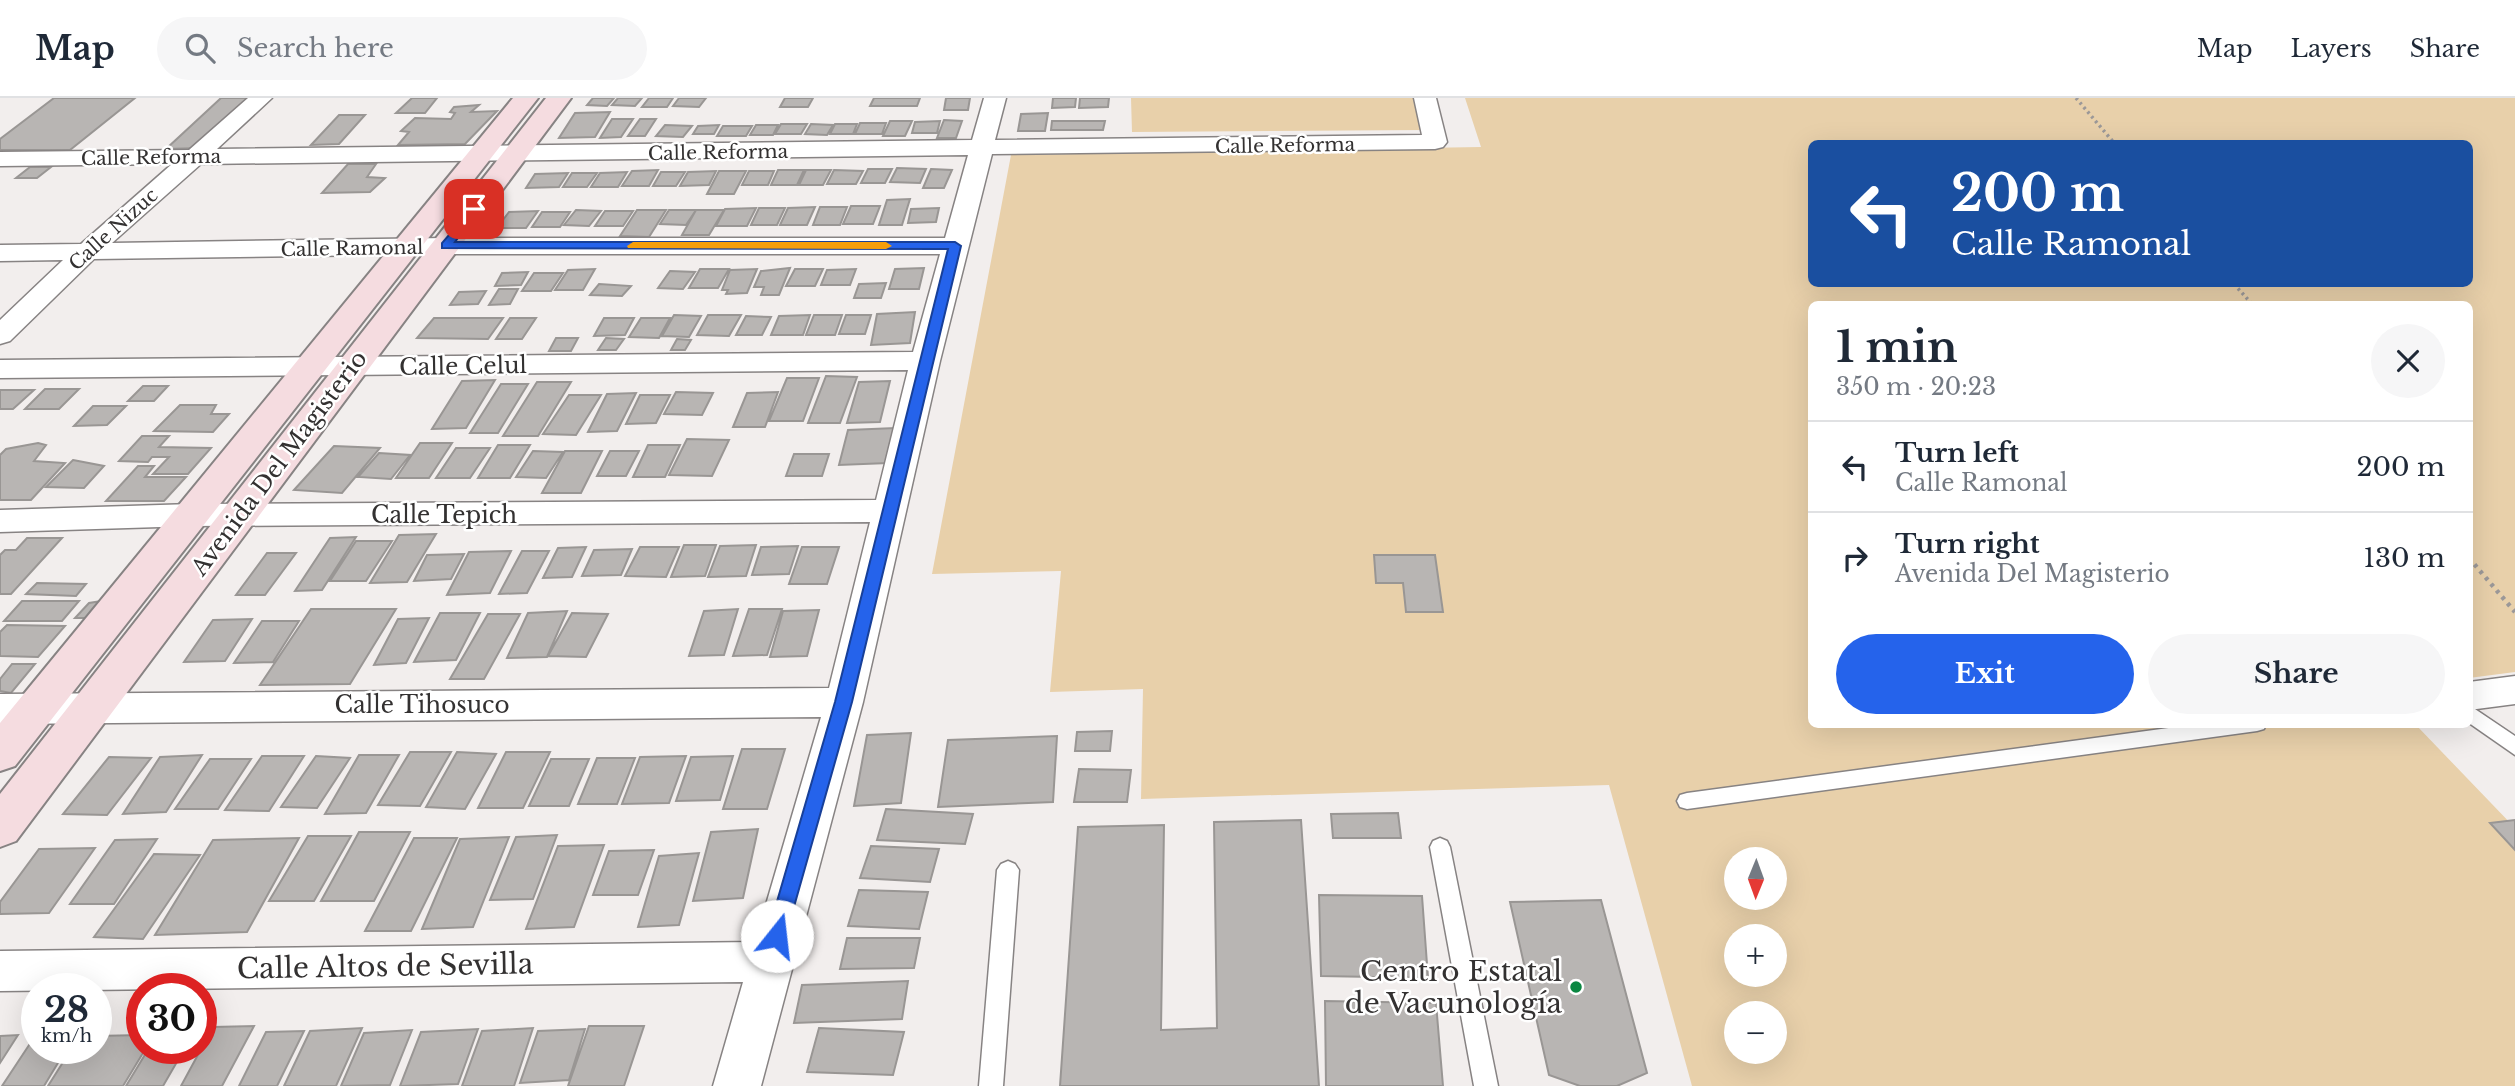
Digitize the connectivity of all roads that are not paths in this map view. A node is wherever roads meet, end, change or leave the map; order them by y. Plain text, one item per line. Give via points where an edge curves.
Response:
1 (261, 98) edge
2 (526, 98) edge
3 (559, 98) edge
4 (995, 98) edge
5 (1425, 98) edge
6 (983, 150) junction
7 (515, 155) junction
8 (479, 156) junction
9 (194, 157) junction
10 (0, 159) edge
11 (446, 246) junction
12 (955, 246) junction
13 (405, 248) junction
14 (86, 252) junction
15 (0, 253) edge
16 (0, 335) edge
17 (925, 360) junction
18 (311, 366) junction
19 (352, 368) junction
20 (0, 369) edge
21 (889, 511) junction
22 (192, 515) junction
23 (238, 516) junction
24 (0, 521) edge
25 (2515, 690) edge
26 (2473, 695) edge
27 (844, 702) junction
28 (92, 707) junction
29 (18, 709) edge
30 (2473, 715) edge
31 (2227, 728) edge
32 (2515, 747) edge
33 (0, 754) edge
34 (1687, 801) dead end
35 (0, 828) edge
36 (1440, 847) dead end
37 (1008, 870) dead end
38 (769, 961) junction
39 (0, 971) edge
40 (737, 1086) edge
41 (991, 1086) edge
42 (1486, 1086) edge

1 - 9 street, Calle Nizuc
2 - 8 street, Avenida Del Magisterio
3 - 7 street, Avenida Del Magisterio
4 - 6 street
5 - 6 street, Calle Reforma via 1435,142
6 - 7 street, Calle Reforma
6 - 12 street
7 - 8 street, Calle Reforma
7 - 11 street, Avenida Del Magisterio
8 - 9 street, Calle Reforma
8 - 13 street, Avenida Del Magisterio
9 - 10 street, Calle Reforma
9 - 14 street, Calle Nizuc
11 - 12 street, Calle Ramonal
11 - 13 street, Calle Ramonal
11 - 19 street, Avenida Del Magisterio
12 - 17 street
13 - 14 street, Calle Ramonal
13 - 18 street, Avenida Del Magisterio
14 - 15 street, Calle Ramonal
14 - 16 street, Calle Nizuc
17 - 19 street, Calle Celul
17 - 21 street
18 - 19 street, Calle Celul
18 - 20 street, Calle Celul
18 - 22 street, Avenida Del Magisterio
19 - 23 street, Avenida Del Magisterio
21 - 23 street, Calle Tepich
21 - 27 street
22 - 23 street, Calle Tepich
22 - 24 street, Calle Tepich
22 - 29 street, Avenida Del Magisterio
23 - 28 street, Avenida Del Magisterio
25 - 26 street
27 - 28 street, Calle Tihosuco
27 - 38 street
28 - 29 street, Calle Tihosuco
28 - 35 street, Avenida Del Magisterio
29 - 33 street, Avenida Del Magisterio
30 - 32 lane
31 - 34 lane
36 - 42 lane
37 - 41 lane
38 - 39 street, Calle Altos de Sevilla
38 - 40 street

